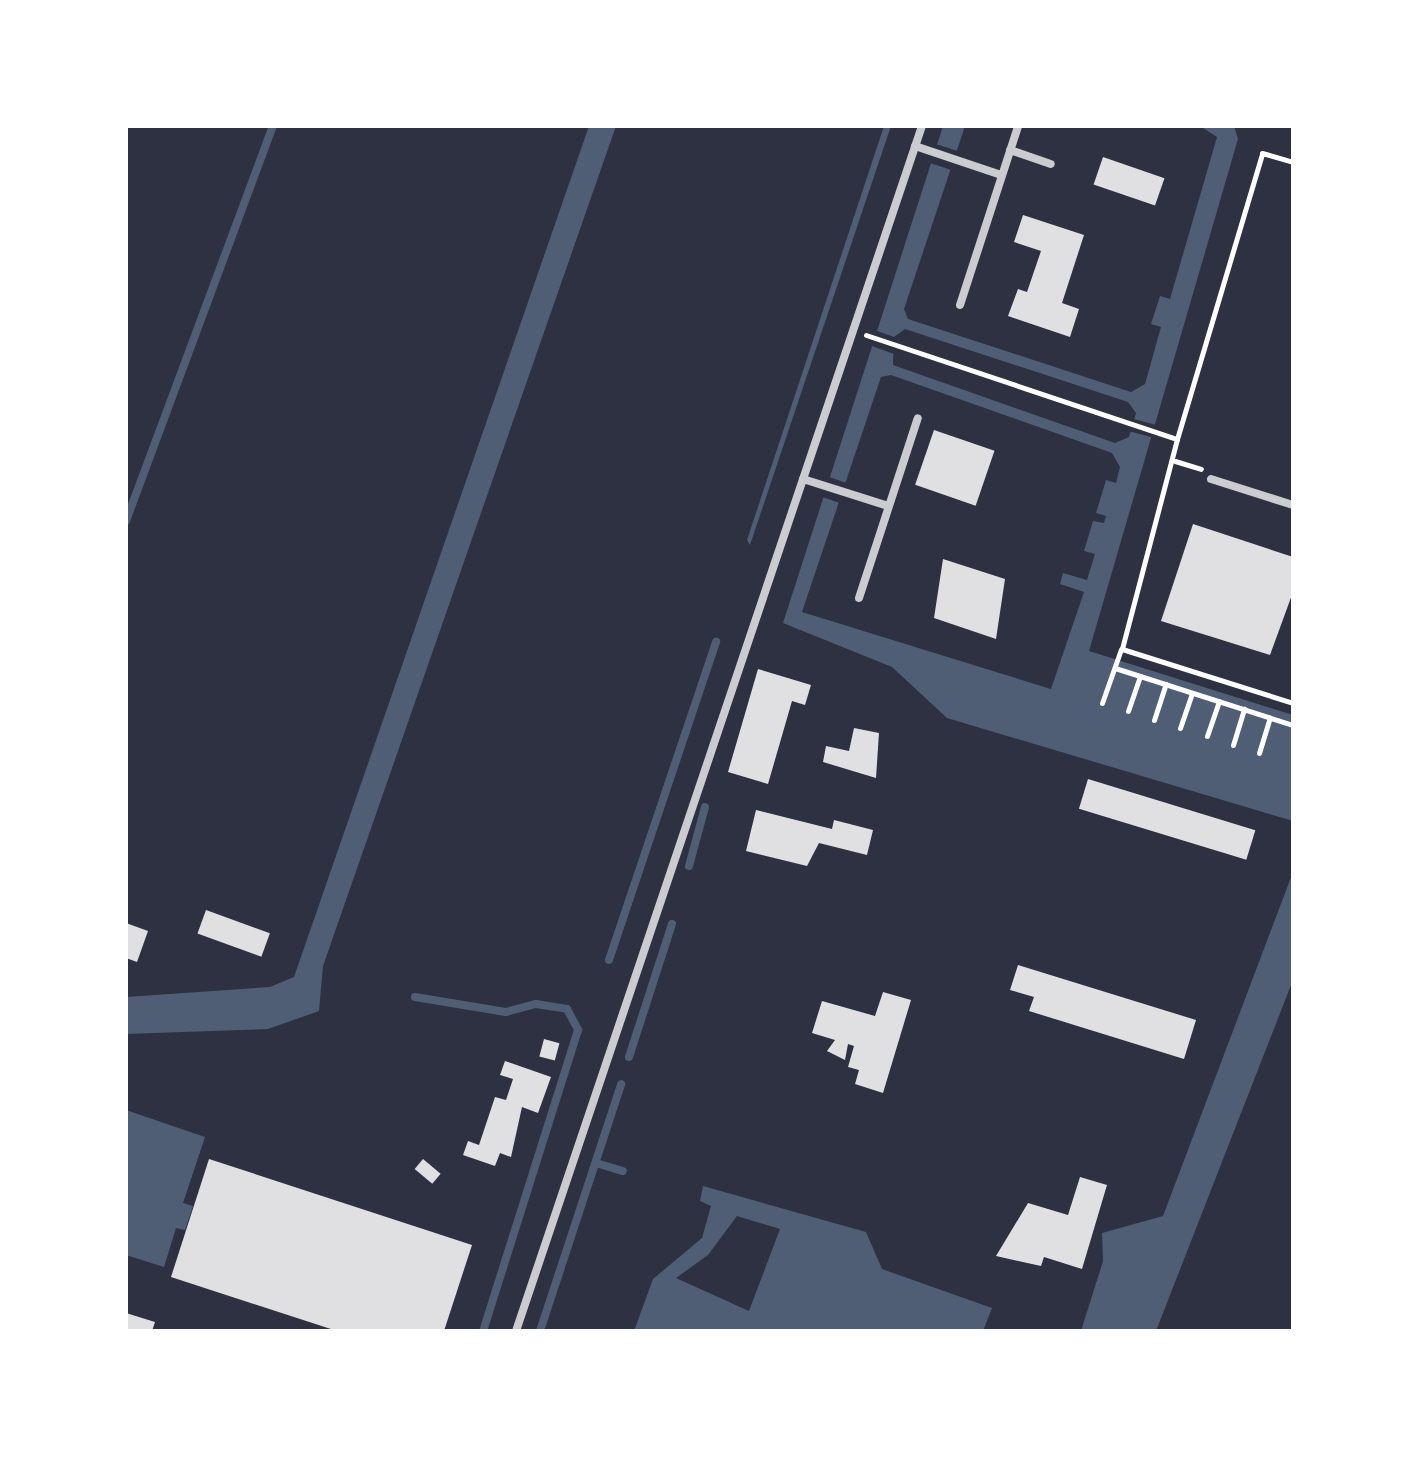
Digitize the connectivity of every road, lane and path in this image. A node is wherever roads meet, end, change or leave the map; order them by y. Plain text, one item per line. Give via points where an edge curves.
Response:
1 (922, 126) edge
2 (1018, 126) edge
3 (915, 146) junction
4 (1010, 150) junction
5 (1293, 162) edge
6 (1051, 164) dead end
7 (1001, 175) junction
8 (960, 305) dead end
9 (865, 335) dead end
10 (918, 418) dead end
11 (1177, 439) junction
12 (803, 479) junction
13 (1211, 479) dead end
14 (1293, 505) edge
15 (888, 506) junction
16 (859, 598) dead end
17 (1122, 649) junction
18 (1115, 668) junction
19 (1140, 676) junction
20 (1166, 684) junction
21 (1192, 693) junction
22 (1219, 701) junction
23 (1102, 703) dead end
24 (1293, 703) edge
25 (1244, 709) junction
26 (1128, 711) dead end
27 (1270, 718) junction
28 (1154, 720) dead end
29 (1293, 725) edge
30 (1180, 728) dead end
31 (1207, 736) dead end
32 (1233, 745) dead end
33 (1259, 753) dead end
34 (516, 1331) edge

1 - 3 street
2 - 4 street
3 - 7 street
3 - 12 street
4 - 6 street
4 - 7 street
5 - 11 path via 1262,153
7 - 8 street
9 - 11 path
10 - 15 street
11 - 17 path
12 - 15 street
12 - 34 street
13 - 14 street
15 - 16 street
17 - 18 path
17 - 24 path
18 - 19 path
18 - 23 path
19 - 20 path
19 - 26 path
20 - 21 path
20 - 28 path
21 - 22 path
21 - 30 path
22 - 25 path
22 - 31 path
25 - 27 path
25 - 32 path
27 - 29 path
27 - 33 path

